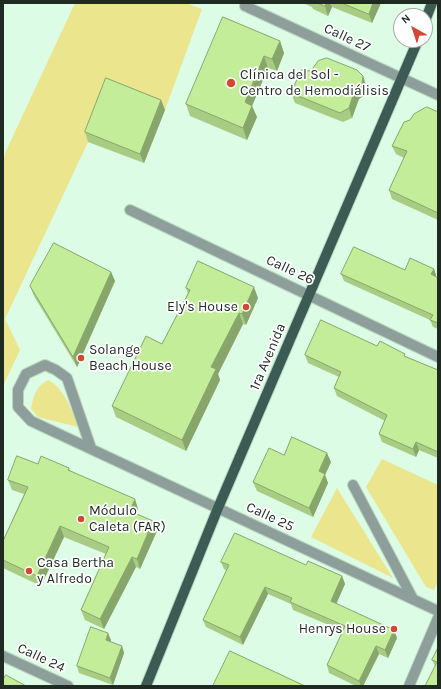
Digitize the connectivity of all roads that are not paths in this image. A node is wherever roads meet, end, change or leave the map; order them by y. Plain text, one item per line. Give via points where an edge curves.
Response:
1 (243, 4) edge
2 (415, 48) edge
3 (402, 79) junction
4 (438, 95) edge
5 (130, 210) dead end
6 (310, 295) junction
7 (438, 356) edge
8 (91, 448) junction
9 (353, 485) dead end
10 (218, 508) junction
11 (413, 599) junction
12 (438, 611) edge
13 (438, 618) edge
14 (3, 656) edge
15 (68, 686) edge
16 (146, 686) edge
17 (409, 686) edge

1 - 3 street, Calle 27
2 - 3 main road, 1ra Avenida
3 - 4 street, Calle 27
3 - 6 main road, 1ra Avenida
5 - 6 street, Calle 26
6 - 7 street, Calle 26
6 - 10 main road, 1ra Avenida
8 - 8 street, Calle 25 via 31,421 18,407 18,390 26,374 45,365 67,378
8 - 10 street, Calle 25
9 - 11 street
10 - 11 street, Calle 25
10 - 16 main road, 1ra Avenida
11 - 12 street, Calle 25
13 - 17 street
14 - 15 street, Calle 24

